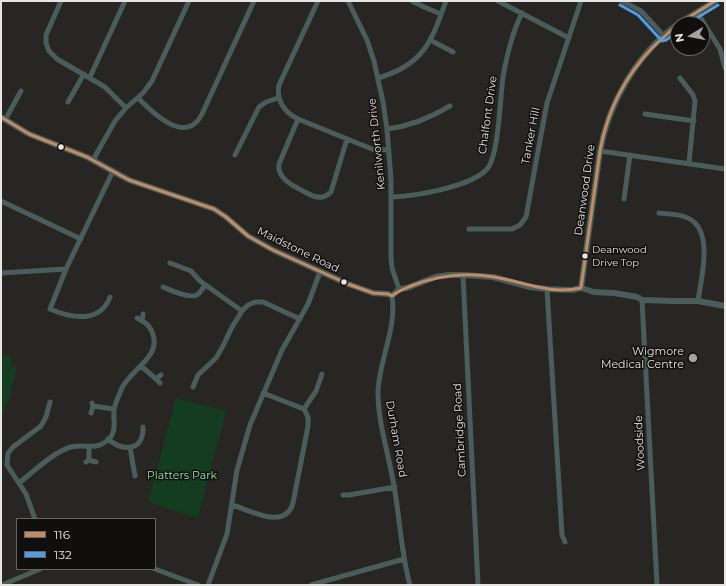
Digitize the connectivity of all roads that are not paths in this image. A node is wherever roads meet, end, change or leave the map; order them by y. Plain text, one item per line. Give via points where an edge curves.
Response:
1 (61, 1) edge
2 (125, 1) edge
3 (189, 1) edge
4 (254, 1) edge
5 (318, 1) edge
6 (348, 1) edge
7 (412, 1) edge
8 (446, 1) edge
9 (498, 1) edge
10 (581, 1) edge
11 (622, 1) edge
12 (715, 1) edge
13 (697, 12) junction
14 (522, 13) junction
15 (441, 14) junction
16 (691, 16) edge
17 (670, 31) edge
18 (664, 36) junction
19 (569, 38) junction
20 (430, 40) junction
21 (453, 52) dead end
22 (725, 68) edge
23 (84, 74) junction
24 (90, 77) junction
25 (378, 78) junction
26 (680, 78) dead end
27 (21, 91) dead end
28 (138, 98) junction
29 (278, 98) junction
30 (68, 102) dead end
31 (450, 106) dead end
32 (126, 108) junction
33 (645, 114) dead end
34 (3, 118) edge
35 (298, 119) junction
36 (694, 121) junction
37 (387, 129) junction
38 (347, 139) junction
39 (389, 150) junction
40 (600, 151) junction
41 (236, 155) dead end
42 (630, 155) junction
43 (93, 160) junction
44 (689, 163) junction
45 (725, 169) edge
46 (113, 171) junction
47 (392, 197) junction
48 (624, 199) dead end
49 (1, 201) edge
50 (659, 213) dead end
51 (469, 229) dead end
52 (81, 239) junction
53 (170, 263) dead end
54 (66, 269) junction
55 (320, 272) junction
56 (1, 273) edge
57 (463, 275) junction
58 (205, 285) junction
59 (163, 287) dead end
60 (581, 288) junction
61 (399, 289) junction
62 (547, 289) junction
63 (392, 296) junction
64 (110, 297) dead end
65 (642, 300) junction
66 (698, 301) junction
67 (725, 306) edge
68 (242, 311) junction
69 (144, 314) dead end
70 (300, 319) junction
71 (141, 366) junction
72 (322, 374) dead end
73 (159, 379) dead end
74 (193, 387) dead end
75 (263, 393) junction
76 (50, 402) dead end
77 (114, 409) junction
78 (304, 409) junction
79 (91, 413) dead end
80 (143, 427) dead end
81 (108, 439) junction
82 (89, 447) junction
83 (130, 447) junction
84 (96, 462) dead end
85 (135, 476) dead end
86 (19, 483) junction
87 (395, 488) junction
88 (343, 495) dead end
89 (232, 505) junction
90 (36, 518) edge
91 (565, 542) dead end
92 (404, 559) junction
93 (156, 569) edge
94 (38, 570) edge
95 (2, 585) edge
96 (198, 585) edge
97 (208, 585) edge
98 (311, 585) edge
99 (410, 585) edge
100 (478, 585) edge
101 (657, 585) edge

1 - 23 street via 46,35 47,46 54,57
2 - 24 street
3 - 28 street via 155,75
4 - 28 street via 202,114 195,123 182,128 174,126 157,116
5 - 29 street via 278,85
6 - 25 street, Kenilworth Drive via 367,40
7 - 15 street
8 - 15 street
9 - 14 street
10 - 19 street, Tanker Hill
11 - 18 street via 641,11
12 - 13 street, Deanwood Drive
13 - 16 street, Deanwood Drive
13 - 22 street via 720,49
14 - 19 street
14 - 47 street, Chalfont Drive via 511,38 496,146 489,166 475,178 447,188
15 - 20 street
17 - 18 street, Deanwood Drive
18 - 40 street, Deanwood Drive via 642,60 620,93 605,128
19 - 51 street, Tanker Hill via 548,103 526,217 520,225 512,229
20 - 21 street
20 - 25 street via 414,62
23 - 24 street
23 - 30 street
24 - 32 street via 110,91
25 - 37 street, Kenilworth Drive
26 - 36 street via 694,98
27 - 34 street
28 - 32 street
29 - 35 street via 290,115
29 - 41 street via 259,107
31 - 37 street via 419,122
32 - 43 street via 111,126
33 - 36 street
34 - 43 street, Maidstone Road via 32,136
35 - 38 street
35 - 38 street via 278,164 278,172 284,180 312,196 324,197 331,192
36 - 44 street
37 - 39 street, Kenilworth Drive
38 - 39 street via 376,150
39 - 47 street, Kenilworth Drive
40 - 42 street
40 - 60 street, Deanwood Drive
42 - 44 street
42 - 48 street
43 - 46 street, Maidstone Road
44 - 45 street
46 - 52 street
46 - 55 street, Maidstone Road via 134,182 214,209 256,241
47 - 61 street, Kenilworth Drive via 391,257
49 - 52 street
50 - 66 street via 679,215 690,220 703,236 704,252
52 - 54 street
53 - 58 street via 191,271
54 - 56 street
54 - 64 street via 50,309 66,316 87,316 101,311
55 - 63 street, Maidstone Road via 361,290
55 - 70 street
57 - 61 street via 435,277
57 - 62 street via 494,277
57 - 100 street, Cambridge Road
58 - 59 street via 193,296
58 - 68 street
60 - 62 street
60 - 65 street
61 - 63 street
62 - 91 street via 562,529
63 - 87 street, Durham Road via 393,316 378,391
65 - 66 street
65 - 101 street, Woodside
66 - 67 street
68 - 70 street via 251,303 263,302
68 - 74 street via 220,352 198,375
69 - 71 street via 140,319 151,328 155,342 152,352
70 - 75 street via 282,350
71 - 73 street
71 - 77 street via 125,382
72 - 78 street via 316,391
75 - 78 street
75 - 89 street via 242,449
76 - 86 street via 41,426 13,447 8,454 7,464
77 - 79 street via 92,405
77 - 81 street via 114,428
78 - 89 street via 308,417 308,426 290,511 273,519
80 - 83 street via 141,439
81 - 82 street
81 - 83 street via 122,447
82 - 84 street via 88,461
82 - 86 street via 64,449
83 - 85 street
86 - 90 street
87 - 88 street
87 - 92 street, Durham Road
89 - 97 street via 227,534
92 - 98 street
92 - 99 street, Durham Road
93 - 96 street
94 - 95 street

